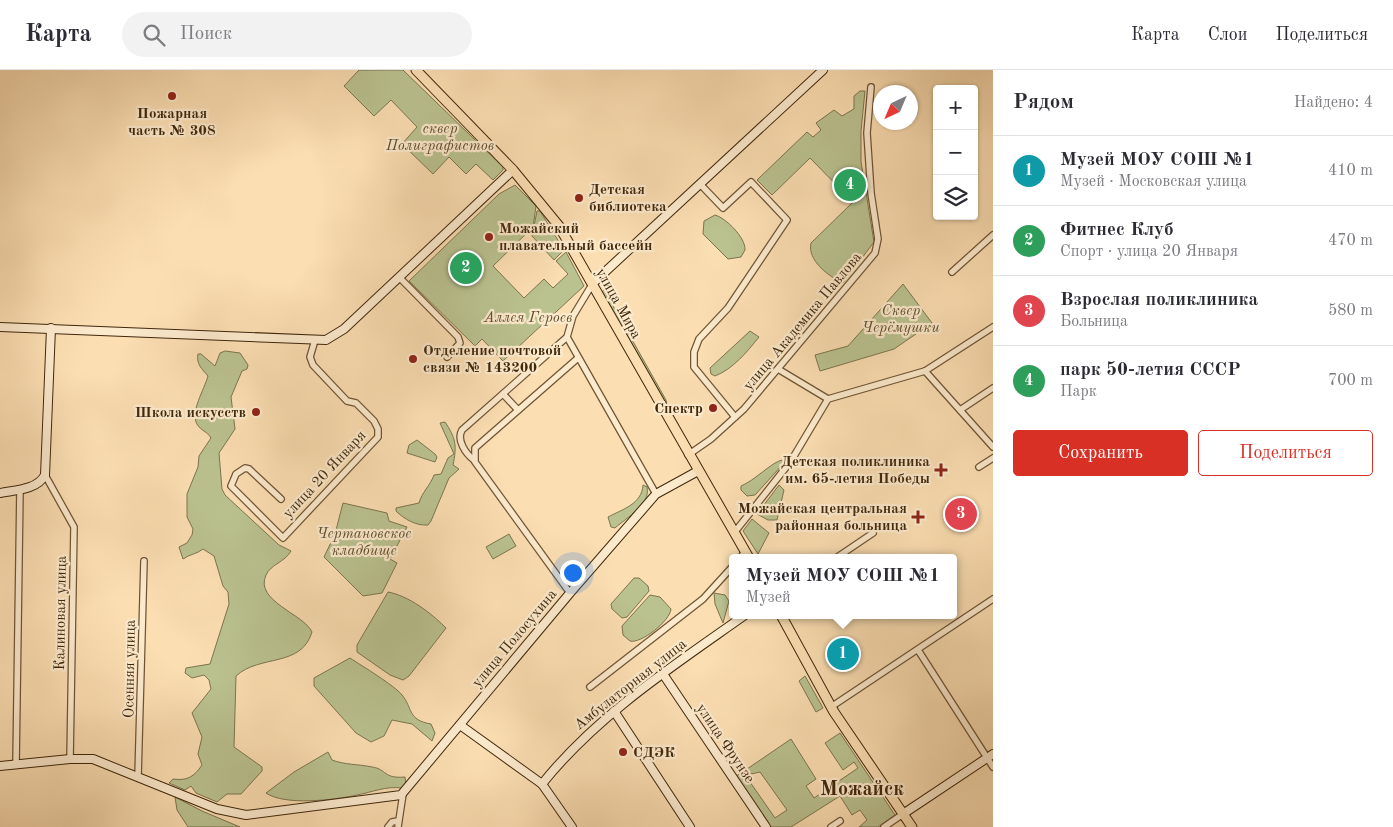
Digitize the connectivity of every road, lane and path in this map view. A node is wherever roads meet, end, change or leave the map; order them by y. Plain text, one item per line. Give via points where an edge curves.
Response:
1 (416, 70) edge
2 (823, 70) edge
3 (871, 87) dead end
4 (513, 170) junction
5 (700, 184) junction
6 (993, 235) edge
7 (952, 272) dead end
8 (399, 277) junction
9 (593, 283) junction
10 (0, 327) edge
11 (993, 327) edge
12 (51, 328) junction
13 (567, 337) junction
14 (315, 340) junction
15 (447, 357) dead end
16 (578, 358) junction
17 (778, 369) junction
18 (925, 372) junction
19 (993, 388) edge
20 (503, 394) junction
21 (828, 399) junction
22 (518, 410) junction
23 (960, 410) junction
24 (735, 417) junction
25 (993, 447) edge
26 (688, 455) junction
27 (993, 458) edge
28 (474, 460) junction
29 (979, 467) dead end
30 (698, 471) junction
31 (45, 475) junction
32 (20, 489) junction
33 (0, 493) edge
34 (656, 494) junction
35 (281, 499) dead end
36 (734, 533) junction
37 (873, 533) dead end
38 (744, 554) edge
39 (842, 554) edge
40 (144, 561) dead end
41 (729, 571) edge
42 (570, 593) junction
43 (993, 599) edge
44 (739, 619) edge
45 (783, 619) edge
46 (918, 650) junction
47 (663, 674) junction
48 (590, 688) dead end
49 (831, 707) junction
50 (614, 711) junction
51 (460, 725) junction
52 (990, 756) edge
53 (70, 759) junction
54 (16, 765) junction
55 (0, 766) edge
56 (993, 767) edge
57 (138, 777) junction
58 (542, 784) junction
59 (403, 794) junction
60 (903, 814) junction
61 (840, 821) dead end
62 (398, 824) edge
63 (388, 827) edge
64 (572, 827) edge
65 (690, 827) edge
66 (766, 827) edge
67 (831, 827) edge
68 (884, 827) edge
69 (912, 827) edge

1 - 4 main road, улица Мира
2 - 5 street
3 - 17 street, улица Академика Павлова via 867,133 878,247
4 - 8 street
4 - 9 main road, улица Мира via 560,226
5 - 9 street
5 - 24 street via 723,208 751,182 787,220 728,308 699,339 694,352 694,367
6 - 7 street
8 - 14 street via 338,334 326,340
8 - 15 street via 458,337 460,343
9 - 13 street via 573,316
9 - 26 main road, улица Мира
10 - 12 street
11 - 18 street
12 - 14 street
12 - 31 street
13 - 16 street
13 - 20 street
14 - 35 street, улица 20 Января via 310,358 313,365 347,401 356,403 374,421 378,437 283,538 231,486 236,474 249,469
16 - 22 street
16 - 34 street
17 - 21 street
17 - 24 street, улица Академика Павлова
18 - 21 street
18 - 23 street
19 - 23 street
20 - 22 street
20 - 28 street via 460,434 465,450
21 - 36 street via 791,461
22 - 28 street via 475,448
23 - 25 street
24 - 26 street, улица Академика Павлова
26 - 30 main road, улица Мира
27 - 29 street
28 - 42 street
30 - 34 street, улица Полосухина
30 - 36 main road, улица Мира
31 - 32 street via 36,485
31 - 53 street, Калиновая улица via 74,526
32 - 33 street
32 - 54 street
34 - 42 street, улица Полосухина
36 - 38 main road, улица Мира
37 - 39 street
40 - 57 street, Осенняя улица
41 - 48 street via 704,599
42 - 51 street, улица Полосухина
43 - 46 street
44 - 47 street, Амбулаторная улица
45 - 49 main road
46 - 49 street
46 - 52 street
47 - 50 street, Амбулаторная улица
47 - 66 street, улица Фрунзе
49 - 60 main road
50 - 58 street, Амбулаторная улица via 564,756
50 - 65 street
51 - 58 street
51 - 59 street, улица Полосухина
52 - 56 street
52 - 60 street
53 - 54 street
53 - 57 street via 102,762
54 - 55 street
57 - 59 street via 217,809 246,815
58 - 64 street
59 - 62 street, улица Полосухина
60 - 68 street
60 - 69 main road
61 - 67 street
62 - 63 street, улица Полосухина via 394,821

